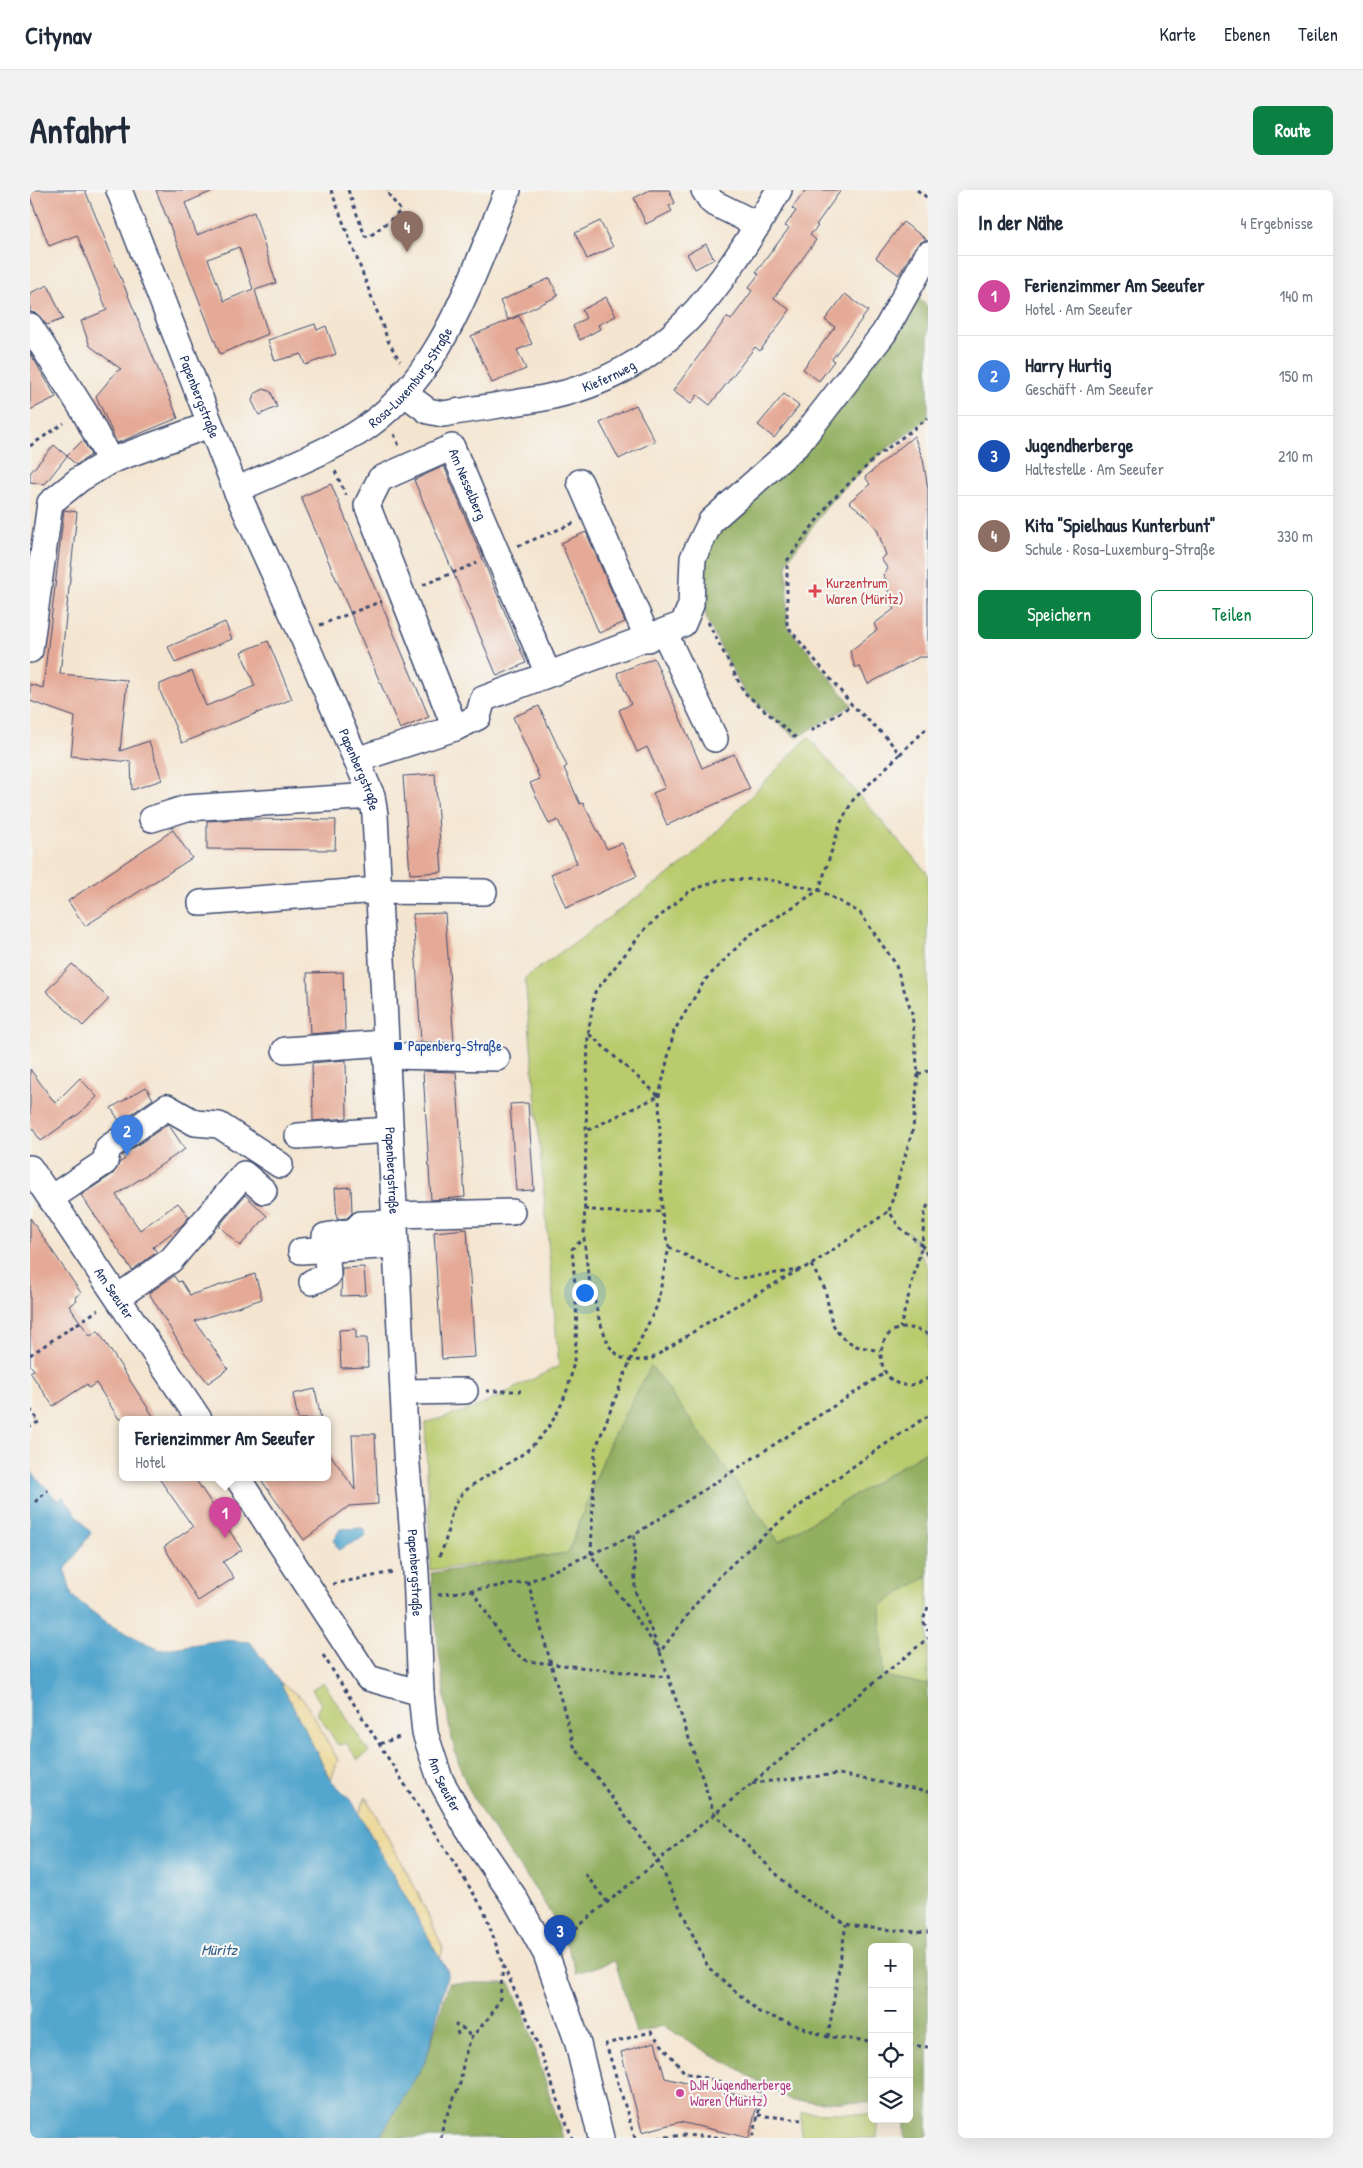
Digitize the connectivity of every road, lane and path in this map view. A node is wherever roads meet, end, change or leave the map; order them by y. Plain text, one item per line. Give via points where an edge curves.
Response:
1 (119, 190) edge
2 (331, 190) edge
3 (348, 190) edge
4 (387, 190) edge
5 (508, 190) edge
6 (704, 190) edge
7 (779, 190) edge
8 (917, 190) edge
9 (928, 198) edge
10 (758, 224) junction
11 (928, 254) edge
12 (30, 326) edge
13 (405, 367) dead end
14 (404, 393) junction
15 (85, 413) junction
16 (928, 418) edge
17 (209, 425) junction
18 (30, 446) edge
19 (110, 462) junction
20 (580, 482) dead end
21 (236, 490) junction
22 (594, 515) junction
23 (497, 554) junction
24 (402, 593) junction
25 (665, 632) junction
26 (301, 633) junction
27 (30, 650) edge
28 (548, 674) junction
29 (852, 705) junction
30 (928, 727) edge
31 (455, 728) junction
32 (811, 731) dead end
33 (796, 738) dead end
34 (714, 739) dead end
35 (900, 754) junction
36 (356, 760) junction
37 (372, 796) junction
38 (152, 819) dead end
39 (819, 890) junction
40 (378, 891) junction
41 (484, 892) dead end
42 (201, 903) dead end
43 (588, 1034) junction
44 (386, 1049) junction
45 (285, 1050) dead end
46 (498, 1058) dead end
47 (928, 1071) edge
48 (918, 1074) junction
49 (659, 1096) junction
50 (390, 1130) junction
51 (588, 1130) junction
52 (298, 1136) dead end
53 (280, 1165) dead end
54 (30, 1168) edge
55 (264, 1191) dead end
56 (51, 1198) junction
57 (928, 1205) edge
58 (584, 1209) junction
59 (662, 1211) junction
60 (889, 1211) junction
61 (512, 1212) dead end
62 (395, 1228) junction
63 (584, 1238) junction
64 (329, 1242) junction
65 (922, 1245) junction
66 (670, 1247) junction
67 (301, 1251) dead end
68 (928, 1256) edge
69 (811, 1265) junction
70 (799, 1270) junction
71 (312, 1282) dead end
72 (118, 1297) junction
73 (900, 1328) junction
74 (928, 1334) edge
75 (880, 1351) junction
76 (30, 1355) edge
77 (630, 1361) junction
78 (885, 1373) junction
79 (928, 1378) edge
80 (465, 1391) joint
81 (521, 1391) dead end
82 (403, 1392) junction
83 (30, 1409) edge
84 (197, 1416) edge
85 (928, 1416) edge
86 (30, 1426) edge
87 (241, 1481) edge
88 (48, 1490) dead end
89 (35, 1502) dead end
90 (634, 1535) junction
91 (591, 1555) junction
92 (416, 1567) junction
93 (528, 1582) junction
94 (311, 1588) junction
95 (472, 1590) junction
96 (429, 1596) dead end
97 (928, 1607) edge
98 (928, 1631) edge
99 (928, 1638) edge
100 (660, 1652) junction
101 (551, 1663) junction
102 (668, 1677) junction
103 (420, 1693) junction
104 (402, 1736) dead end
105 (380, 1744) dead end
106 (400, 1776) dead end
107 (751, 1783) junction
108 (928, 1792) edge
109 (714, 1813) junction
110 (658, 1861) junction
111 (585, 1874) dead end
112 (608, 1903) junction
113 (846, 1924) junction
114 (928, 1934) edge
115 (560, 1941) dead end
116 (503, 1964) junction
117 (458, 2035) dead end
118 (828, 2037) junction
119 (470, 2038) junction
120 (868, 2041) edge
121 (913, 2045) edge
122 (928, 2047) edge
123 (758, 2115) junction
124 (801, 2120) dead end
125 (441, 2138) edge
126 (572, 2138) edge
127 (601, 2138) edge
128 (635, 2138) edge
129 (658, 2138) edge
130 (727, 2138) edge
131 (753, 2138) edge

1 - 17 street, Papenbergstraße
2 - 13 path via 389,343
3 - 4 path via 365,236 369,237 401,211
5 - 14 street, Rosa-Luxemburg-Straße via 452,322 435,353
6 - 10 street via 712,202
7 - 10 street, Kiefernweg
8 - 9 path
10 - 14 street, Kiefernweg via 722,280 687,323 644,359 618,373 544,398 443,414 428,411
11 - 25 street via 884,333 798,444 711,520 693,558 691,605
12 - 15 street
14 - 21 street, Rosa-Luxemburg-Straße via 356,434
15 - 18 path
15 - 19 street
16 - 29 path via 876,457 831,500 787,561 788,626
17 - 19 street
17 - 21 street, Papenbergstraße
19 - 27 street via 80,479 50,503
20 - 22 street
21 - 26 street, Papenbergstraße
22 - 23 path
22 - 25 street
23 - 24 path
23 - 24 street, Am Nesselberg via 452,447 380,479 367,505
23 - 28 street, Am Nesselberg
24 - 26 path
24 - 31 street, Am Nesselberg
25 - 28 street
25 - 33 path via 707,621 744,692
25 - 34 street
26 - 36 street, Papenbergstraße
28 - 31 street via 483,699 478,718
29 - 32 path
29 - 35 path
30 - 35 path
31 - 36 street
35 - 39 path via 853,800 841,822
36 - 37 street, Papenbergstraße
37 - 38 street via 187,808
37 - 40 street, Papenbergstraße
39 - 43 path via 765,878 719,880 690,892 646,928 595,992
39 - 48 path via 860,913 895,963 912,1013
39 - 49 path via 748,936 705,980 674,1031
40 - 41 street
40 - 42 street
40 - 44 street, Papenbergstraße
43 - 49 path
43 - 51 path
44 - 45 street
44 - 46 street
44 - 50 street, Papenbergstraße
47 - 48 path
48 - 60 path via 913,1128
49 - 51 path
49 - 59 path
50 - 52 street
50 - 62 street, Papenbergstraße
51 - 58 path
53 - 56 street via 219,1125 195,1122 167,1108 108,1148 105,1162
54 - 56 street, Am Seeufer
55 - 72 street via 244,1174 171,1260
56 - 72 street, Am Seeufer
57 - 65 path
58 - 59 path via 624,1213
58 - 63 path
59 - 66 path via 664,1234
60 - 65 path via 899,1226
60 - 69 path
61 - 62 street
62 - 64 street via 361,1224 354,1231
62 - 82 street, Papenbergstraße
63 - 77 path via 588,1274 599,1319 610,1346 620,1357
63 - 92 path via 572,1249 578,1338 575,1365 565,1398 552,1424 531,1447 464,1493 454,1506 438,1557
64 - 67 street
64 - 71 street via 328,1275
65 - 68 path
65 - 73 path
66 - 70 path via 734,1280
66 - 77 path via 657,1306
69 - 70 path
69 - 75 path via 825,1289 832,1323 841,1337 856,1346
70 - 77 path via 651,1359
72 - 76 path
72 - 84 street, Am Seeufer
73 - 74 path via 913,1327
73 - 75 path via 886,1337
75 - 78 path
77 - 91 path via 595,1450
78 - 79 path via 899,1384 910,1386
78 - 90 path
80 - 81 path
80 - 82 street
82 - 92 street, Papenbergstraße
83 - 86 path via 39,1422
85 - 100 path via 874,1452 771,1530 720,1575
87 - 94 street
88 - 89 path
90 - 91 path
90 - 100 path via 635,1591
91 - 93 path
91 - 100 path
92 - 94 path
92 - 103 street, Papenbergstraße
93 - 95 path
93 - 101 path
94 - 103 street via 368,1678
95 - 96 path
95 - 101 path via 509,1649 527,1661
97 - 98 path via 923,1620
99 - 107 path
100 - 102 path
101 - 102 path
101 - 110 path via 574,1746
102 - 109 path
103 - 127 street, Am Seeufer via 425,1733 440,1779 546,1954 576,2040
104 - 105 path
106 - 116 path via 484,1910
107 - 108 path via 839,1774
107 - 109 path
109 - 110 path
109 - 113 path via 797,1894
110 - 112 path
110 - 118 path via 708,1967 759,2012
111 - 112 path
112 - 115 path
113 - 114 path
113 - 118 path
116 - 119 path via 500,1998 491,2016
116 - 126 path via 531,2027
117 - 119 path via 456,2025 466,2030
118 - 120 path
119 - 125 path via 460,2084 443,2124
121 - 122 path
123 - 124 path
123 - 128 path via 763,2092 685,2073 651,2032 606,2044
123 - 131 path
129 - 130 path via 684,2135

